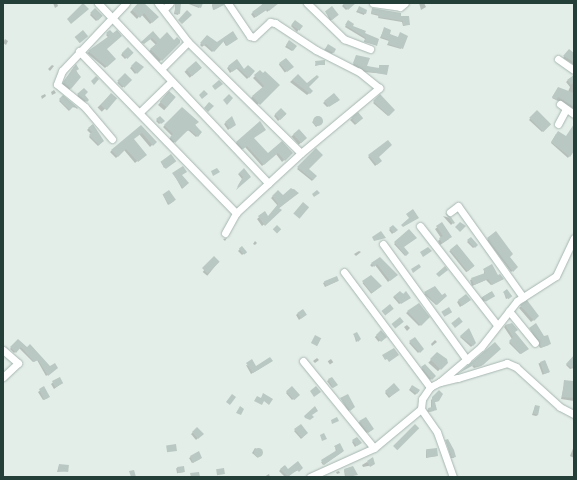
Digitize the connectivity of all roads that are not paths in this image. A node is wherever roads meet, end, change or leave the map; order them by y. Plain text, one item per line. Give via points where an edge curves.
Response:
1 (98, 3) edge
2 (126, 3) edge
3 (158, 3) edge
4 (170, 3) edge
5 (228, 3) edge
6 (307, 3) edge
7 (373, 3) edge
8 (405, 3) edge
9 (164, 9) junction
10 (112, 17) junction
11 (188, 42) junction
12 (370, 49) dead end
13 (79, 51) junction
14 (558, 59) dead end
15 (161, 69) junction
16 (574, 70) edge
17 (171, 82) junction
18 (140, 112) junction
19 (574, 114) edge
20 (558, 124) dead end
21 (112, 139) dead end
22 (300, 153) junction
23 (268, 183) junction
24 (450, 212) dead end
25 (236, 213) junction
26 (420, 226) dead end
27 (226, 233) dead end
28 (574, 238) edge
29 (383, 244) dead end
30 (344, 272) dead end
31 (523, 297) junction
32 (509, 311) junction
33 (497, 325) junction
34 (535, 343) dead end
35 (3, 350) edge
36 (467, 360) junction
37 (303, 361) dead end
38 (3, 378) edge
39 (440, 382) junction
40 (430, 387) junction
41 (420, 409) junction
42 (574, 414) edge
43 (374, 448) junction
44 (310, 477) edge
45 (453, 477) edge

1 - 10 street
2 - 10 street
3 - 9 street
4 - 9 street
5 - 22 street via 250,36 254,37 270,22 275,23 316,50 359,72 379,88
6 - 12 street via 344,40
7 - 8 street via 400,7
9 - 11 street
10 - 13 street
10 - 15 street
11 - 15 street
11 - 22 street
13 - 18 street
13 - 21 street via 62,71 58,84 86,107
14 - 16 street
15 - 17 street
17 - 18 street
17 - 23 street
18 - 25 street
19 - 20 street via 563,107
22 - 23 street
23 - 25 street
24 - 31 street via 458,206
25 - 27 street
26 - 33 street
28 - 31 street via 556,276
29 - 36 street
30 - 40 street
31 - 32 street
32 - 33 street
32 - 34 street
33 - 36 street
35 - 38 street via 18,363
36 - 39 street
37 - 43 street
39 - 40 street
39 - 42 street via 507,363 516,367 560,407
40 - 41 street via 422,399
41 - 43 street
41 - 45 street via 437,432
43 - 44 street

